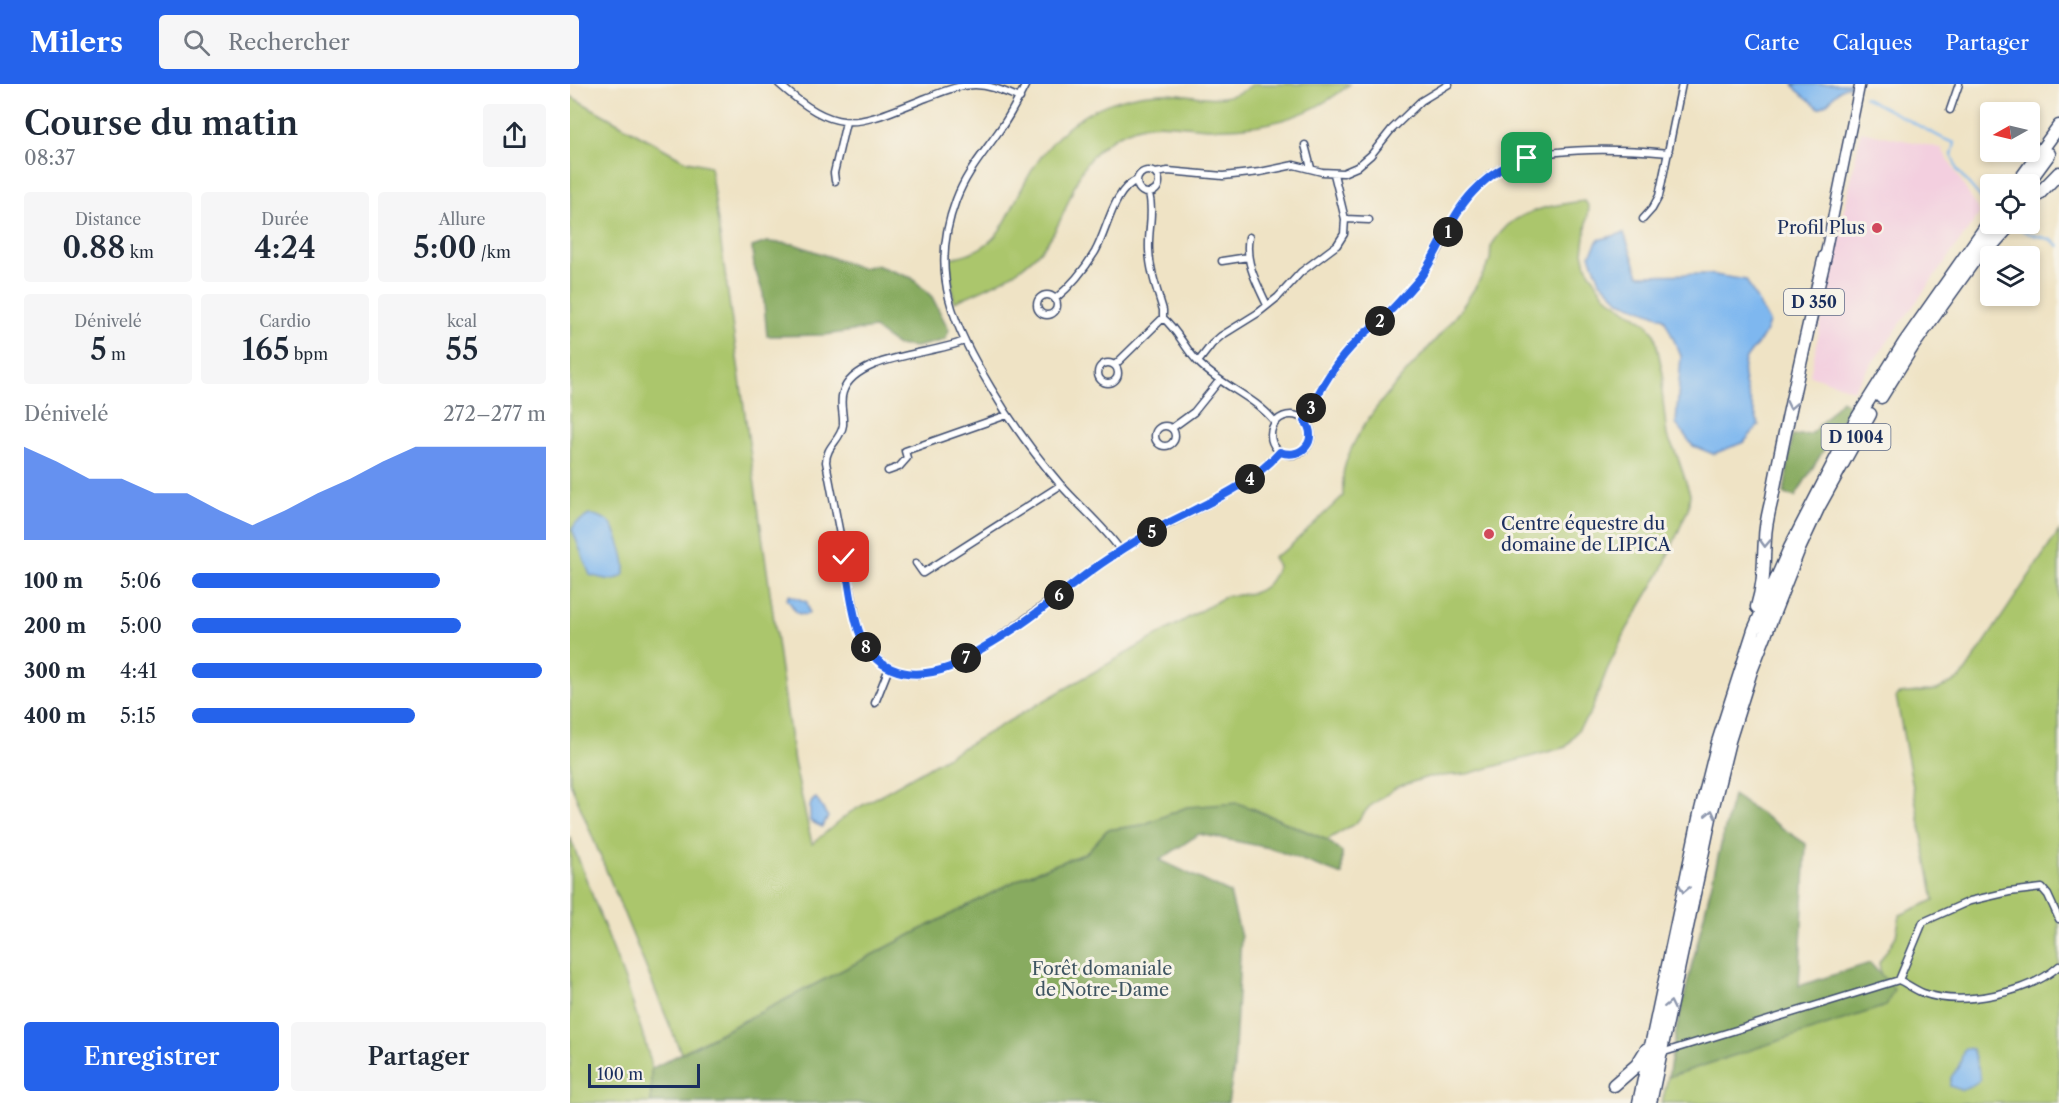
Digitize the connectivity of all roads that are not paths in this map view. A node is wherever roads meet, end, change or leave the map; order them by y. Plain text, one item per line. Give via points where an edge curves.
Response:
1 (779, 84) edge
2 (1026, 84) edge
3 (1449, 84) edge
4 (1682, 84) edge
5 (1860, 84) edge
6 (1959, 84) edge
7 (1020, 98) junction
8 (1950, 110) dead end
9 (846, 122) junction
10 (2059, 126) edge
11 (2059, 140) edge
12 (1305, 145) dead end
13 (1669, 153) junction
14 (1311, 168) junction
15 (1155, 173) junction
16 (2059, 173) edge
17 (1334, 174) junction
18 (2024, 174) edge
19 (2034, 174) edge
20 (1137, 180) junction
21 (835, 181) dead end
22 (1149, 193) junction
23 (2040, 193) edge
24 (1345, 219) junction
25 (1643, 219) dead end
26 (1369, 220) dead end
27 (1981, 234) edge
28 (1993, 234) edge
29 (2003, 234) edge
30 (1249, 237) dead end
31 (1826, 256) joint
32 (1248, 257) junction
33 (1222, 261) dead end
34 (1968, 268) junction
35 (1055, 299) dead end
36 (1267, 305) junction
37 (1163, 318) junction
38 (964, 341) junction
39 (1198, 362) junction
40 (1115, 365) dead end
41 (1219, 381) junction
42 (1007, 415) junction
43 (1305, 421) junction
44 (1275, 422) junction
45 (1172, 428) dead end
46 (1280, 452) junction
47 (888, 471) dead end
48 (1060, 485) junction
49 (1121, 551) junction
50 (916, 563) dead end
51 (1754, 630) junction
52 (889, 668) junction
53 (875, 703) dead end
54 (2059, 919) edge
55 (2059, 966) edge
56 (1899, 980) junction
57 (1652, 1040) junction
58 (1660, 1053) junction
59 (1614, 1085) dead end
60 (1639, 1103) edge
61 (1650, 1103) edge

1 - 9 street via 812,111
2 - 7 street
3 - 17 street via 1421,101 1357,167
4 - 13 street
5 - 31 main road, D 350
6 - 8 street
7 - 9 street via 989,86 963,86 873,119
7 - 38 street via 968,174 950,220 945,251 946,287
9 - 21 street
10 - 18 highway
11 - 19 highway
12 - 14 street
13 - 25 street via 1659,196
13 - 43 street via 1606,150 1540,155 1514,162 1488,176 1462,205 1421,276 1341,359
14 - 15 street via 1293,165 1223,176
14 - 17 street
15 - 20 street via 1144,171
15 - 22 street via 1158,187
16 - 23 highway
17 - 24 street
20 - 22 street via 1140,190
20 - 35 street via 1122,189 1094,253
22 - 37 street via 1153,208 1149,259
24 - 26 street
24 - 36 street via 1344,234 1337,245
27 - 51 highway, D 1004 via 1856,420 1790,548
28 - 34 highway, D 1004
29 - 34 highway via 1979,262
30 - 32 street
31 -> 51 highway, D 350 via 1767,527 1765,571
32 - 33 street
32 - 36 street
58 -> 34 highway, D 1004 via 1729,741 1772,613 1811,524 1863,424
36 - 39 street via 1221,336
37 - 39 street
37 - 40 street
38 - 42 street
38 - 52 street via 884,362 853,377 842,396 842,430 827,453 858,628 868,649
39 - 41 street
41 - 44 street via 1268,412
41 - 45 street via 1194,412
42 - 47 street via 904,451 907,458
42 - 48 street
43 - 44 street via 1287,415
43 - 46 street via 1311,431 1306,448 1294,455
44 - 46 street via 1271,435
46 - 49 street via 1249,480
48 - 49 street
48 - 50 street via 923,573
49 - 52 street via 1016,627 958,662 924,674
51 -> 57 highway, D 1004 via 1718,742 1700,814
52 - 53 street
54 - 56 street via 2042,888 1970,901 1923,922
55 - 56 street via 2021,987 1979,998 1925,993
56 - 58 street
57 - 59 highway via 1637,1065
57 - 60 highway, D 1004
58 - 61 highway, D 1004

